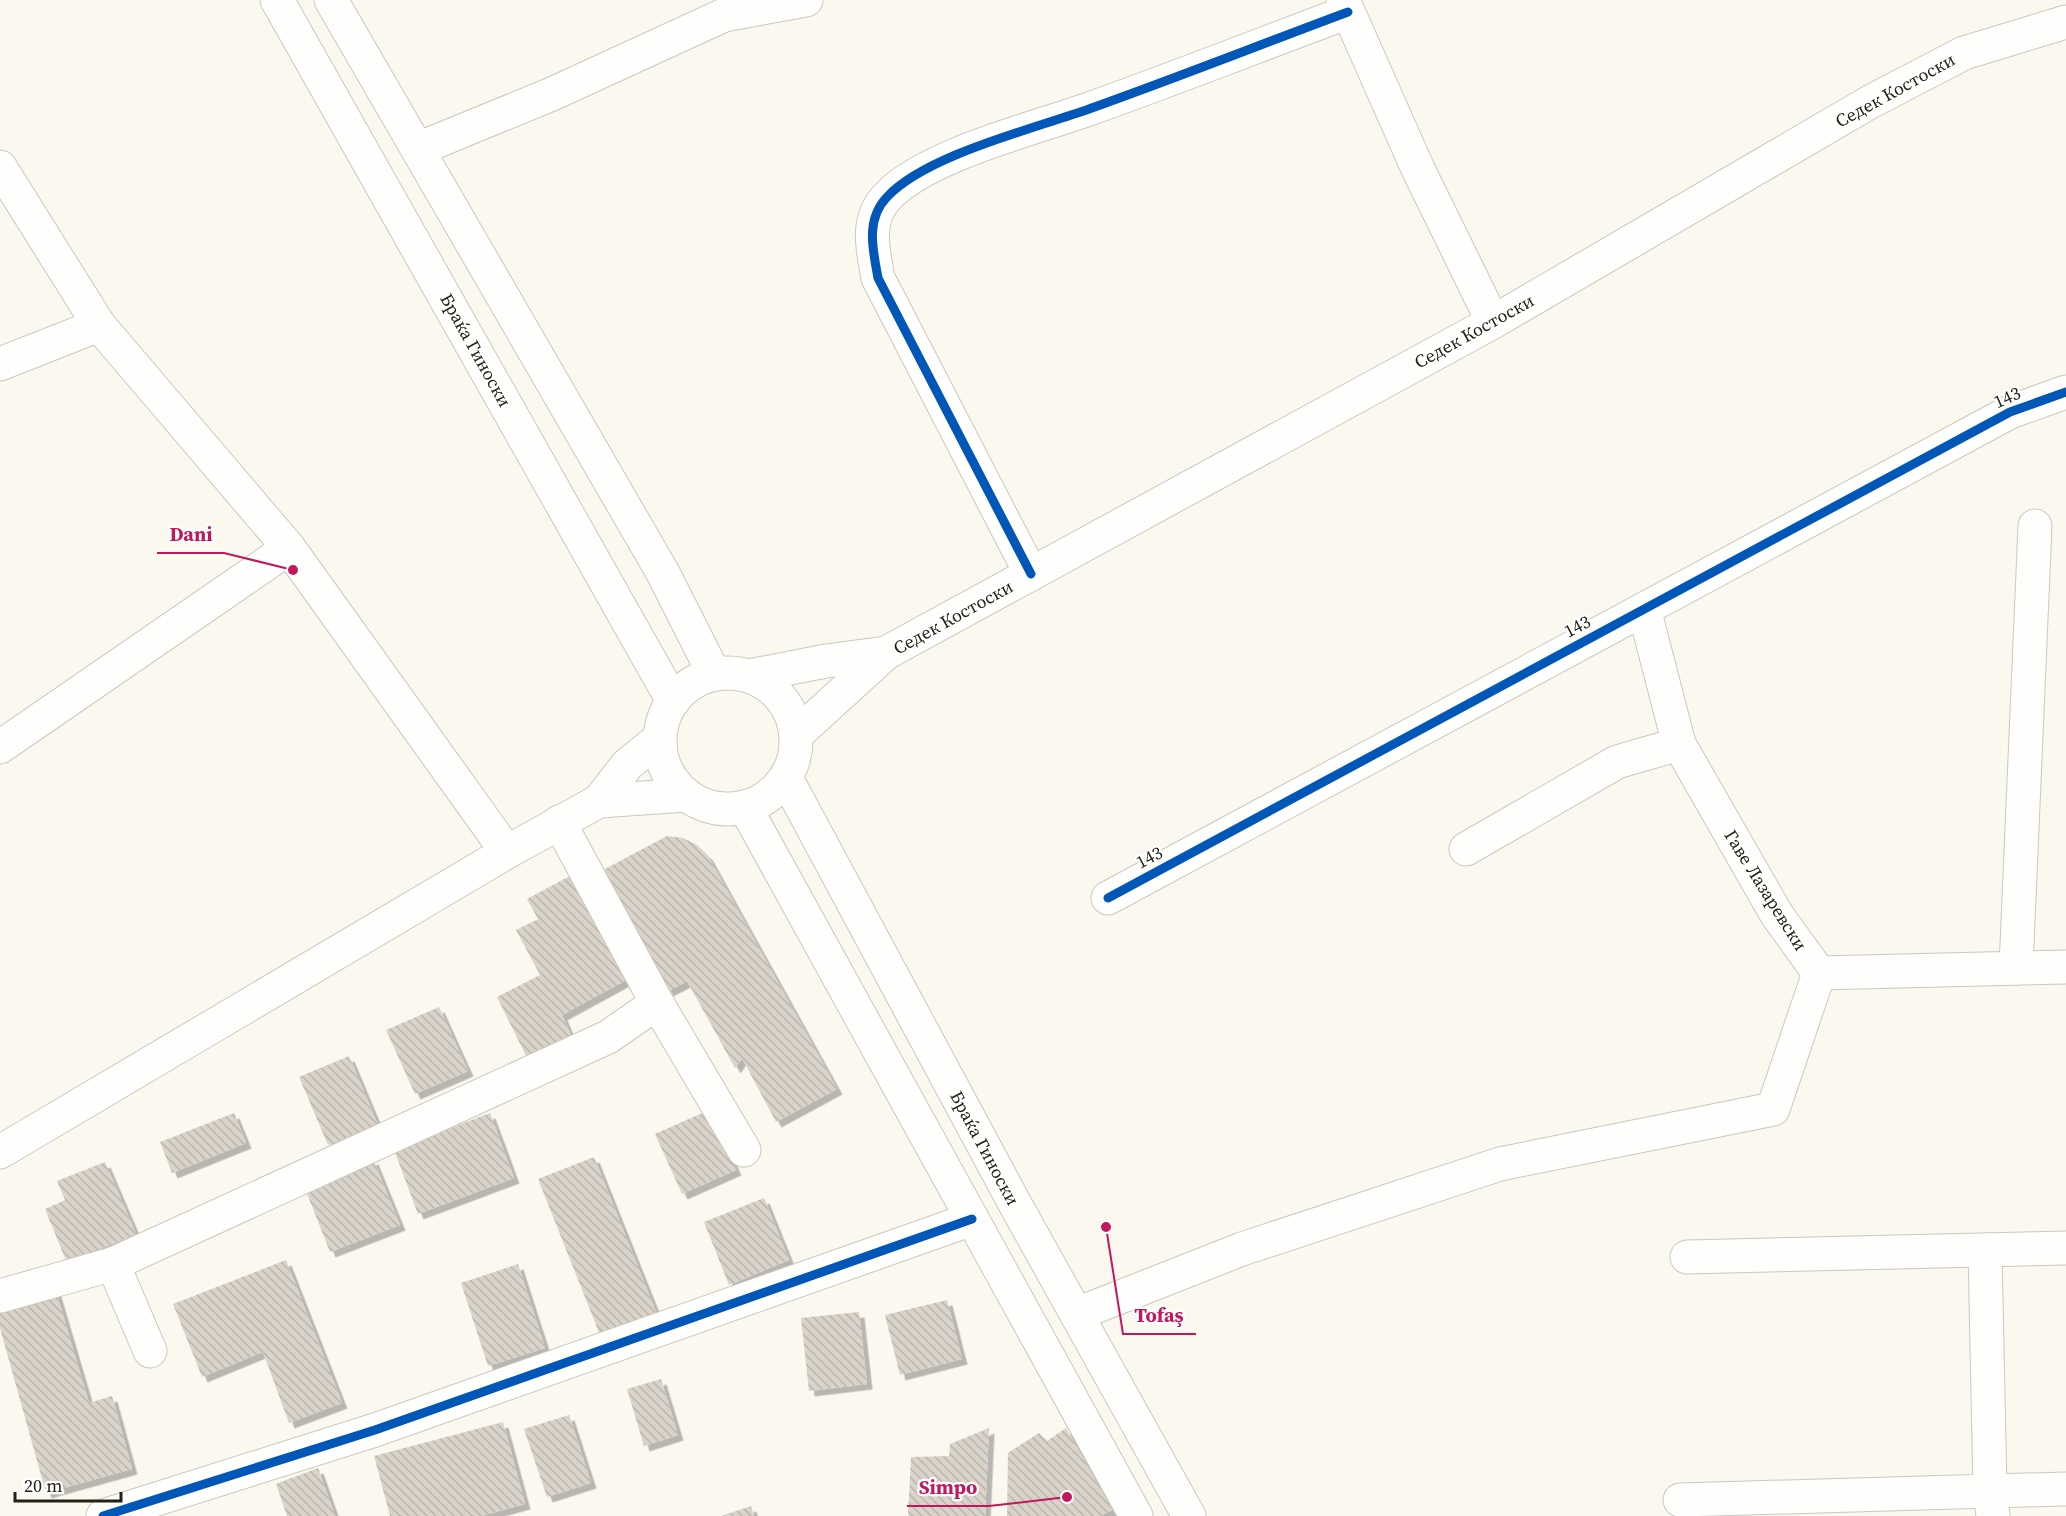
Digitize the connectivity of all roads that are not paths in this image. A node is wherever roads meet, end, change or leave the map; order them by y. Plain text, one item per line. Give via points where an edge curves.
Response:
1 (278, 0) edge
2 (331, 0) edge
3 (806, 0) edge
4 (1346, 6) edge
5 (721, 7) edge
6 (2066, 22) edge
7 (418, 149) junction
8 (0, 167) edge
9 (1493, 322) junction
10 (99, 325) junction
11 (0, 364) edge
12 (2066, 392) edge
13 (2035, 526) dead end
14 (289, 548) junction
15 (1031, 574) junction
16 (1644, 609) junction
17 (886, 653) junction
18 (714, 674) junction
19 (749, 676) junction
20 (673, 701) junction
21 (796, 735) junction
22 (660, 738) junction
23 (1679, 744) junction
24 (0, 747) edge
25 (786, 778) junction
26 (686, 795) junction
27 (599, 801) junction
28 (745, 807) junction
29 (559, 822) junction
30 (1466, 849) dead end
31 (507, 852) junction
32 (1108, 898) dead end
33 (2066, 967) edge
34 (2016, 968) junction
35 (1819, 973) junction
36 (657, 1004) junction
37 (744, 1150) dead end
38 (0, 1152) edge
39 (972, 1219) junction
40 (2066, 1248) edge
41 (1985, 1250) junction
42 (1687, 1257) dead end
43 (113, 1264) junction
44 (0, 1296) edge
45 (1077, 1314) junction
46 (150, 1351) dead end
47 (2066, 1489) edge
48 (1680, 1500) dead end
49 (1991, 1503) edge
50 (103, 1516) edge
51 (1136, 1516) edge
52 (1188, 1516) edge

1 - 20 street, Браќа Гиноски
2 - 7 street
3 - 5 street
4 - 9 street via 1418,169
4 - 15 street via 1091,108 958,155 912,176 886,198 874,216 871,239 878,278
5 - 7 street via 552,94
6 - 9 street, Седек Костоски via 1964,52 1870,102
7 - 18 street via 663,573
8 - 10 street
9 - 15 street, Седек Костоски
10 - 11 street
10 - 14 street
12 - 16 street, 143 via 2010,412
13 - 34 street
14 - 24 street
14 - 31 street
15 - 17 street, Седек Костоски
16 - 23 street, Гаве Лазаревски
16 - 32 street, 143
17 - 19 street
17 - 21 street
18 - 19 street
18 - 20 street via 684,688
19 - 21 street via 782,699 792,716
20 - 22 street
21 - 25 street via 795,757
22 - 26 street via 663,759 672,779
22 - 27 street via 627,765
23 - 30 street via 1617,762
23 - 35 street, Гаве Лазаревски via 1777,915
25 - 28 street via 761,801
25 - 45 street, Браќа Гиноски
26 - 27 street
26 - 28 street via 724,809
27 - 29 street
28 - 39 street
29 - 31 street
29 - 36 street
31 - 38 street
33 - 34 street
34 - 35 street
35 - 45 street via 1773,1109 1500,1164 1242,1249
36 - 37 street
36 - 43 street via 608,1037
39 - 50 street via 375,1430
39 - 51 street
40 - 41 street
41 - 42 street
41 - 49 street
43 - 44 street
43 - 46 street
45 - 52 street, Браќа Гиноски
47 - 49 street
48 - 49 street

